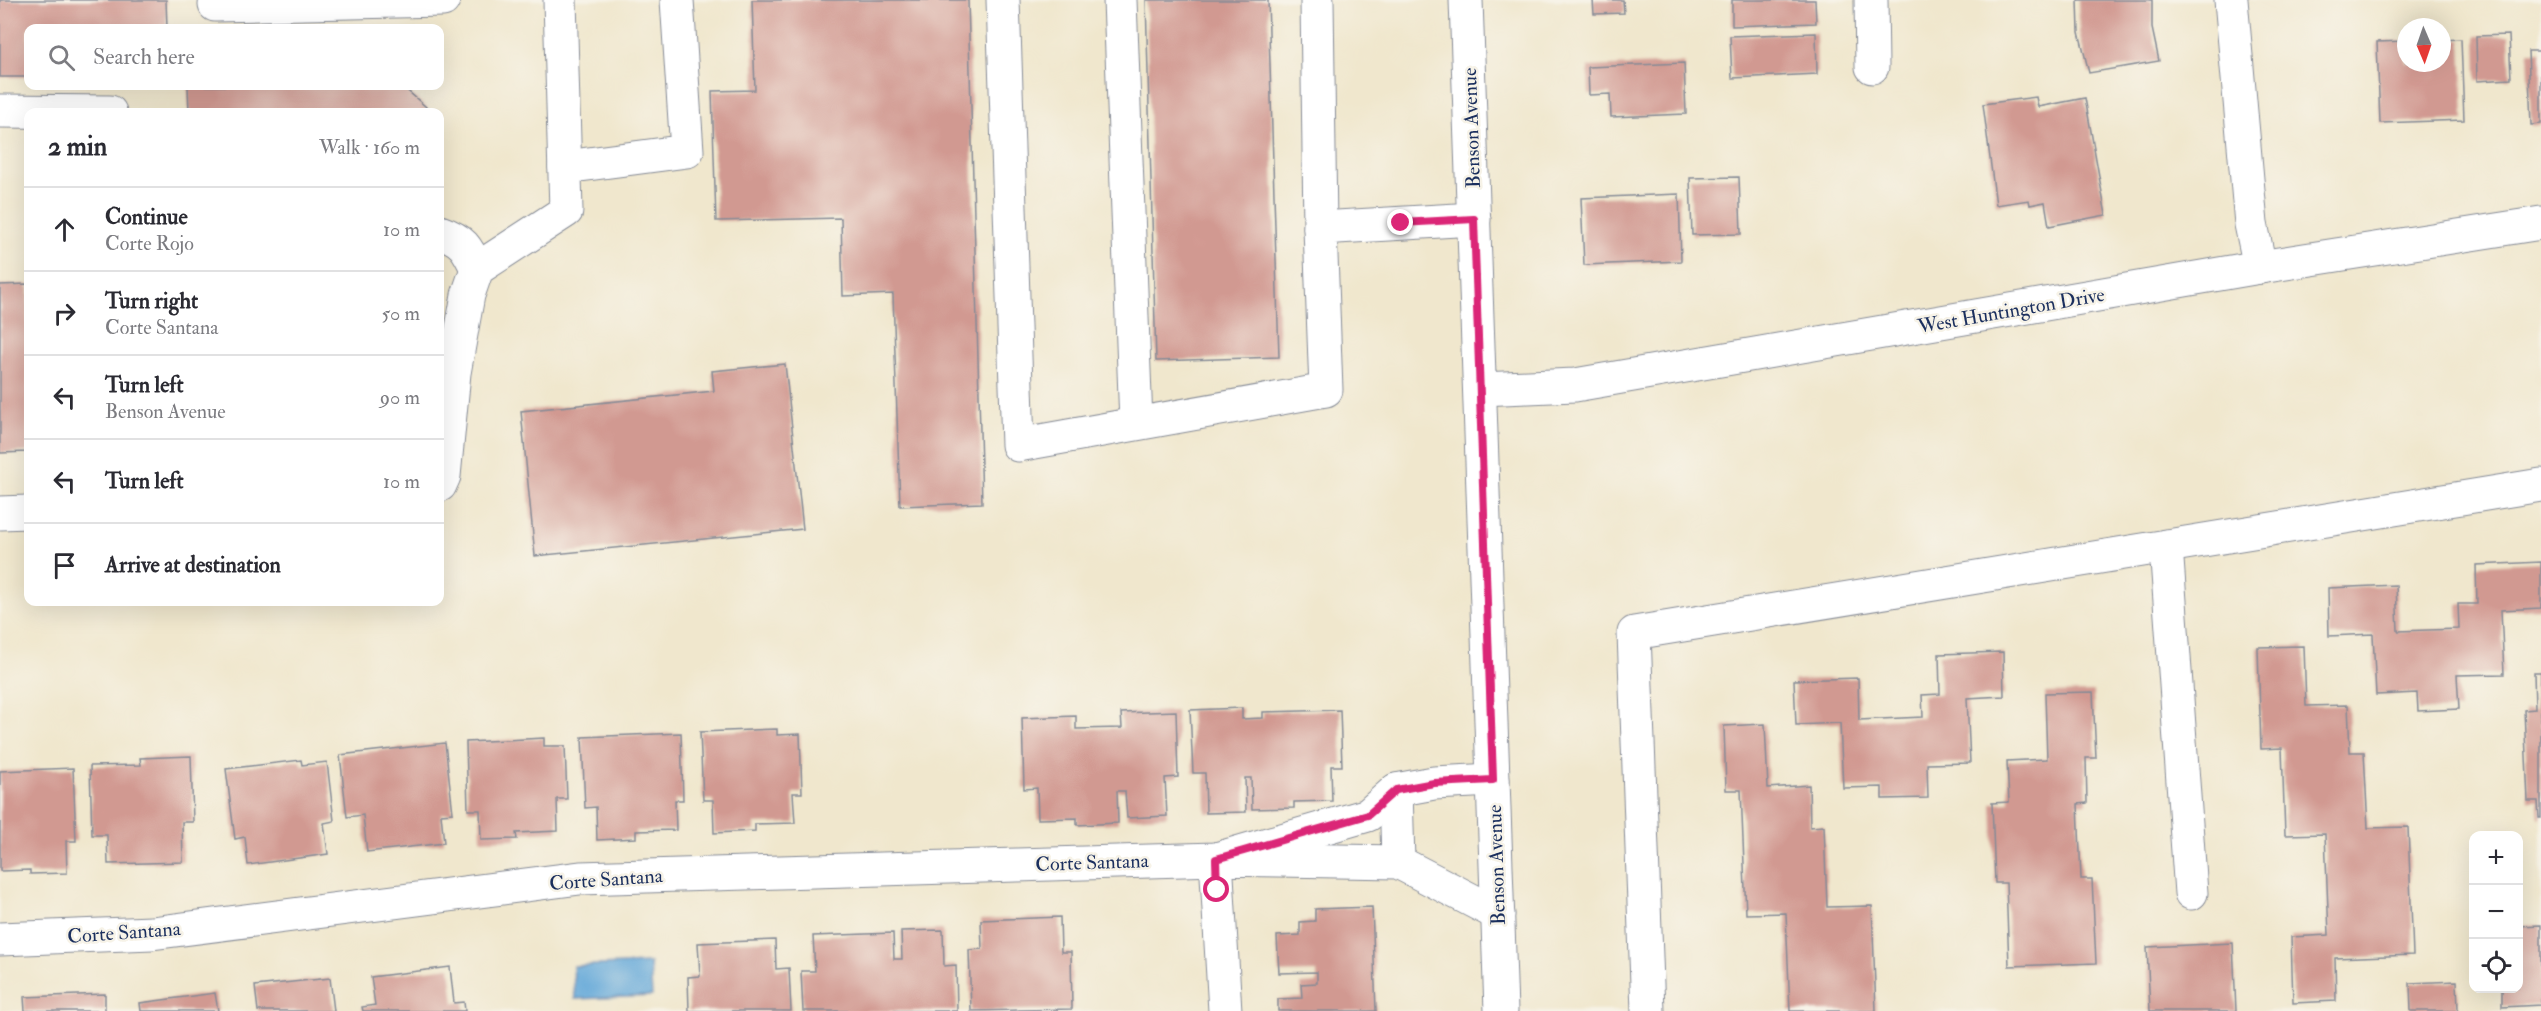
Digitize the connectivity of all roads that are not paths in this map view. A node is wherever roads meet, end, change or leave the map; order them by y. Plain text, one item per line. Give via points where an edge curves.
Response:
1 (443, 0) edge
2 (560, 0) edge
3 (677, 0) edge
4 (1003, 0) edge
5 (1120, 0) edge
6 (1317, 0) edge
7 (1466, 0) edge
8 (1871, 0) edge
9 (2231, 0) edge
10 (216, 5) dead end
11 (1872, 66) dead end
12 (0, 111) edge
13 (24, 111) edge
14 (565, 167) junction
15 (1474, 219) junction
16 (2541, 223) edge
17 (1320, 228) junction
18 (444, 234) edge
19 (2260, 267) junction
20 (477, 269) junction
21 (1480, 389) junction
22 (1136, 423) junction
23 (444, 476) edge
24 (2541, 485) edge
25 (24, 512) edge
26 (0, 513) edge
27 (2166, 546) junction
28 (1493, 780) junction
29 (1396, 790) junction
30 (1216, 859) junction
31 (1398, 862) junction
32 (2191, 893) dead end
33 (1498, 914) junction
34 (0, 939) edge
35 (1225, 1011) edge
36 (1501, 1011) edge
37 (1648, 1011) edge

1 - 10 street
2 - 14 street
3 - 14 street via 687,151
4 - 22 street via 1018,445
5 - 22 street
6 - 17 street
7 - 15 street, Benson Avenue
8 - 11 street
9 - 19 street via 2251,224
12 - 13 street
14 - 20 street via 566,211
15 - 17 street
15 - 21 street, Benson Avenue
16 - 19 street, West Huntington Drive
17 - 22 street via 1326,390
18 - 20 street via 467,247
19 - 21 street, West Huntington Drive via 1575,385
20 - 23 street via 468,295 454,373
21 - 28 street, Benson Avenue
24 - 27 street
25 - 26 street
27 - 32 street
27 - 37 street via 1635,633
28 - 29 street via 1434,783
28 - 33 street, Benson Avenue
29 - 30 street, Corte Santana via 1368,815
29 - 31 street
30 - 31 street, Corte Santana
30 - 34 street, Corte Santana via 580,878 152,933
30 - 35 street
31 - 33 street, Corte Santana
33 - 36 street, Benson Avenue

